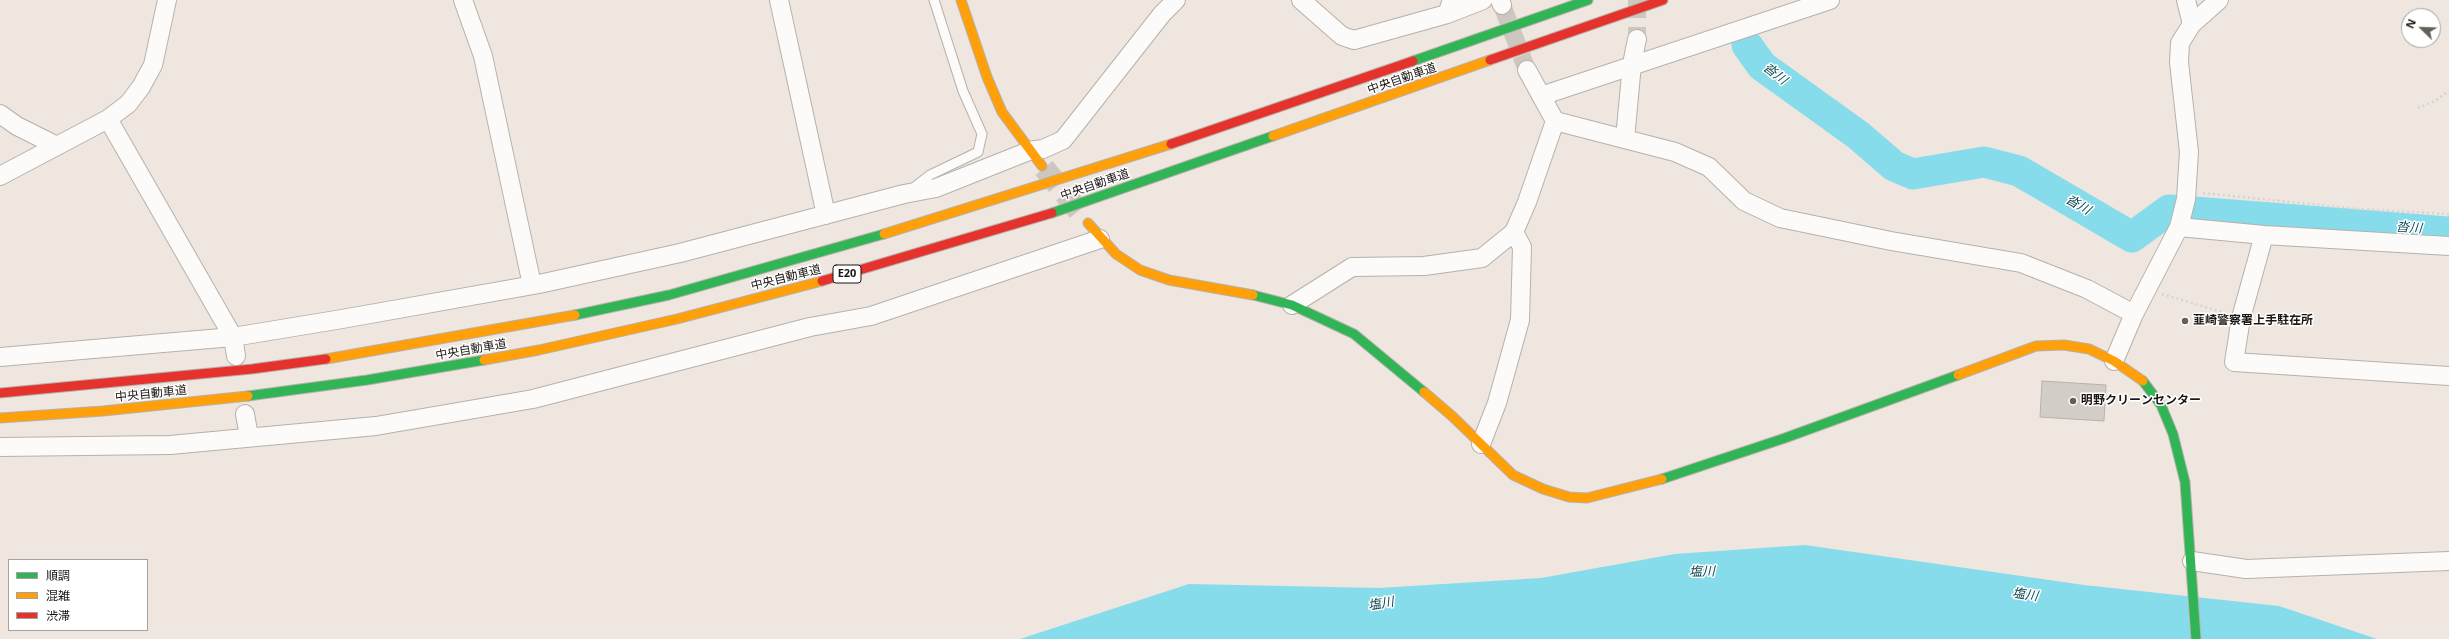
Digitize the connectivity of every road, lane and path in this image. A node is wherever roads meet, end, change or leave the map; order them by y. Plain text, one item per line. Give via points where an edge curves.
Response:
1 (167, 0) edge
2 (463, 0) edge
3 (779, 0) edge
4 (934, 0) edge
5 (961, 0) edge
6 (1176, 0) edge
7 (1300, 0) edge
8 (1483, 0) edge
9 (1588, 0) edge
10 (1663, 0) edge
11 (1830, 0) edge
12 (2186, 0) edge
13 (2219, 0) edge
14 (1450, 7) edge
15 (2192, 24) junction
16 (1637, 39) tunnel mouth
17 (1632, 64) junction
18 (1526, 70) tunnel mouth
19 (2449, 91) edge
20 (1541, 96) junction
21 (2418, 108) dead end
22 (0, 114) edge
23 (108, 119) junction
24 (1555, 121) junction
25 (1625, 139) junction
26 (57, 146) junction
27 (1029, 151) junction
28 (1042, 166) tunnel mouth
29 (0, 176) edge
30 (904, 194) junction
31 (2187, 194) junction
32 (2449, 214) edge
33 (826, 215) junction
34 (1088, 223) tunnel mouth
35 (2180, 224) junction
36 (1514, 232) junction
37 (2264, 235) junction
38 (1100, 239) junction
39 (2449, 246) edge
40 (532, 285) junction
41 (2147, 290) junction
42 (1292, 305) junction
43 (2134, 314) junction
44 (2240, 318) junction
45 (232, 337) junction
46 (236, 356) dead end
47 (0, 357) edge
48 (2114, 361) junction
49 (2449, 376) edge
50 (0, 393) edge
51 (245, 414) dead end
52 (0, 418) edge
53 (249, 437) junction
54 (1481, 444) junction
55 (0, 447) edge
56 (2449, 561) edge
57 (2192, 567) junction
58 (2196, 639) edge

1 - 23 street via 153,65 128,104
2 - 40 street via 483,56
3 - 33 street
4 - 30 lane via 963,91 982,134 978,152 930,175
5 - 27 main road via 987,77 1002,112
6 - 27 street via 1162,14 1063,140 1043,149
7 - 14 street via 1342,36 1354,40
8 - 14 street
9 - 50 main road, 中央自動車道 / E20 via 1198,136 1034,189 816,255 669,295 526,325 364,354 252,369
10 - 52 main road, 中央自動車道 / E20 via 1048,214 829,280 684,317 539,350 366,380 258,395 103,411
11 - 17 street
12 - 15 street
13 - 15 street
15 - 31 street via 2183,34 2178,53 2189,152
16 - 17 street
17 - 20 street
17 - 25 street
18 - 20 street
19 - 21 path
20 - 24 street
22 - 26 street via 17,126
23 - 26 street
23 - 45 street
24 - 25 street
24 - 36 street
25 - 43 street via 1675,152 1709,167 1744,201 1780,218 1891,241 2021,263 2087,289
26 - 29 street
27 - 28 main road
27 - 30 street via 936,188
30 - 33 street
31 - 32 path
31 - 35 street
33 - 40 street via 680,253
34 - 38 main road
35 - 37 street
35 - 41 street
36 - 42 street via 1482,258 1424,266 1352,267
36 - 54 street via 1522,247 1520,320 1497,403
37 - 39 street
37 - 44 street
38 - 42 main road via 1116,254 1140,270 1169,280 1235,290
38 - 53 street via 872,316 810,327 533,399 376,426
40 - 45 street
41 - 43 street
41 - 44 path
42 - 54 main road via 1354,334 1452,416
43 - 48 street
44 - 49 street via 2234,362
45 - 46 street
45 - 47 street
48 - 54 main road via 2089,349 2064,345 2036,346 1785,438 1660,480 1587,498 1568,497 1543,490 1513,475
48 - 57 main road via 2147,384 2161,405 2173,434 2186,482
51 - 53 street
53 - 55 street via 170,445
56 - 57 street via 2246,569
57 - 58 main road

